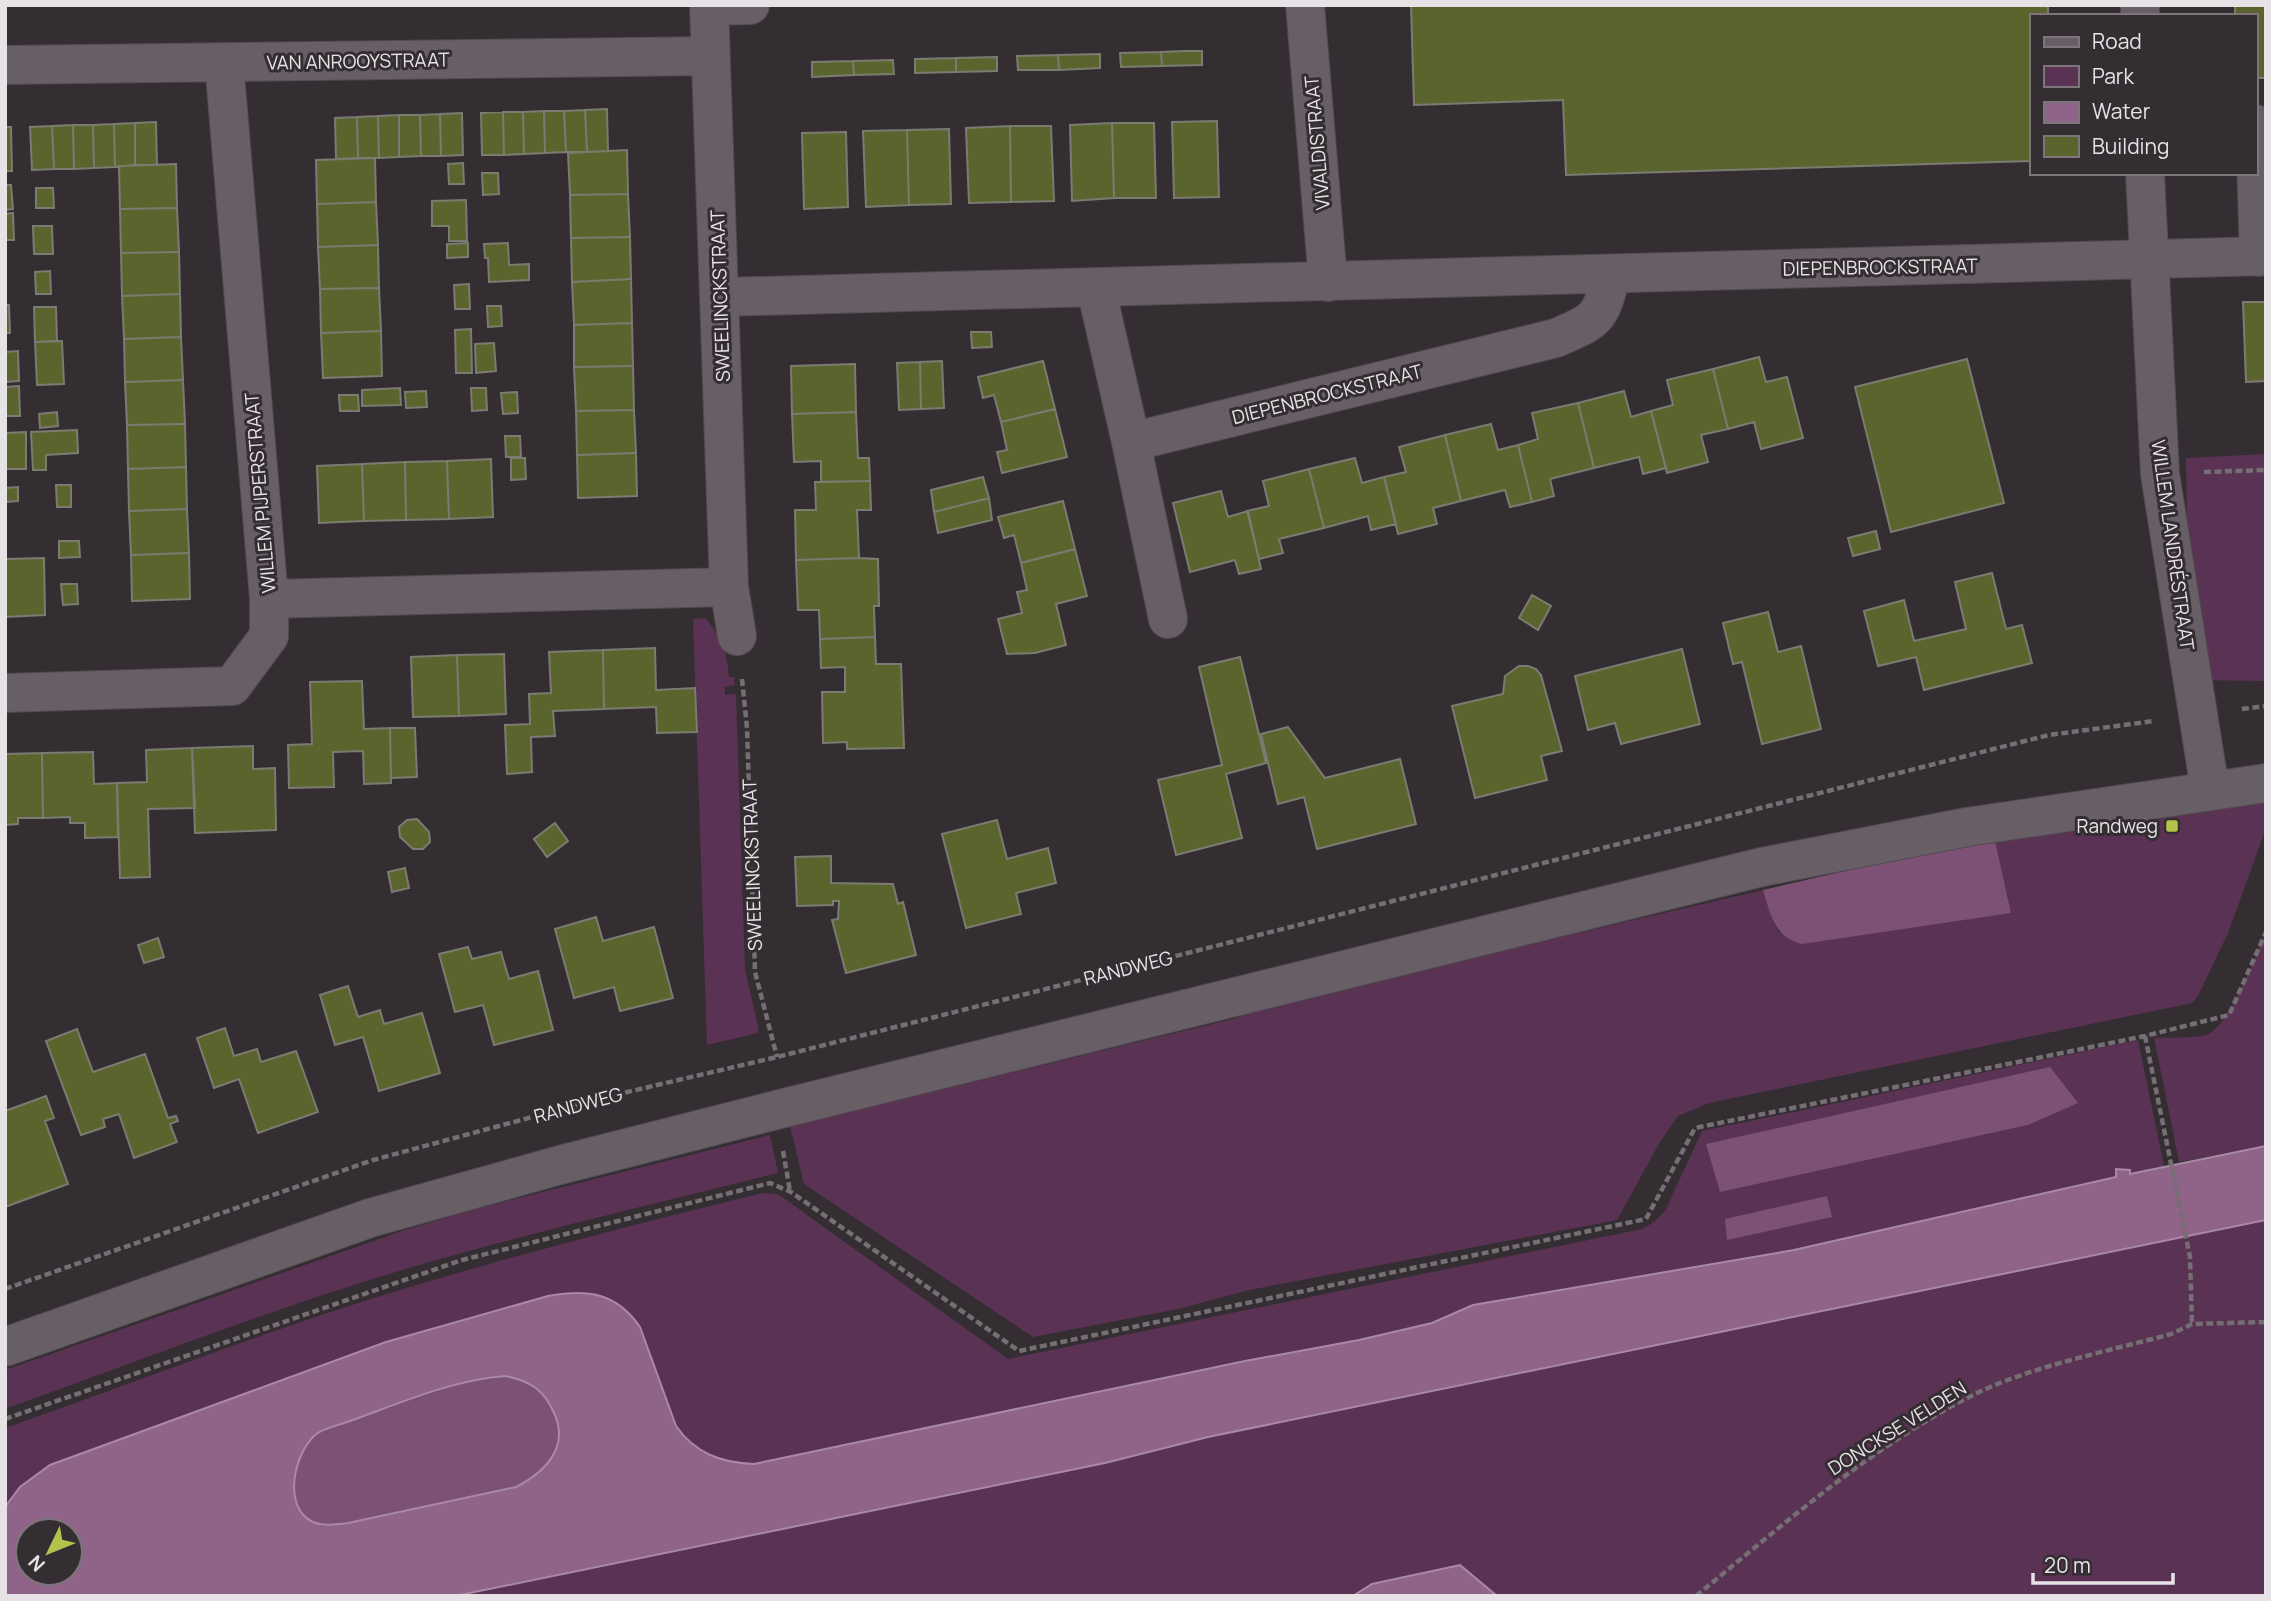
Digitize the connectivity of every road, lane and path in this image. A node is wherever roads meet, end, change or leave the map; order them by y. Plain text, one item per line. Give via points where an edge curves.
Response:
1 (750, 5) edge
2 (1305, 5) edge
3 (709, 6) edge
4 (710, 57) junction
5 (224, 62) junction
6 (5, 65) edge
7 (2257, 161) edge
8 (2145, 175) edge
9 (2262, 256) edge
10 (2148, 260) junction
11 (1612, 274) junction
12 (1328, 282) junction
13 (1096, 288) junction
14 (720, 297) junction
15 (1131, 442) junction
16 (2266, 470) edge
17 (2160, 474) junction
18 (729, 587) junction
19 (269, 599) junction
20 (1168, 619) dead end
21 (737, 636) joint
22 (5, 693) edge
23 (2266, 706) edge
24 (2198, 716) junction
25 (2266, 783) edge
26 (2210, 790) junction
27 (2266, 932) edge
28 (2145, 1036) junction
29 (777, 1057) junction
30 (5, 1289) edge
31 (2266, 1322) edge
32 (2192, 1324) junction
33 (5, 1347) edge
34 (5, 1419) edge
35 (1696, 1596) edge

1 - 3 street
2 - 12 street, VIVALDISTRAAT
3 - 4 street, SWEELINCKSTRAAT
4 - 5 street, VAN ANROOYSTRAAT
4 - 14 street, SWEELINCKSTRAAT
5 - 6 street, VAN ANROOYSTRAAT
5 - 19 street, WILLEM PIJPERSTRAAT
7 - 9 street
8 - 10 street, WILLEM LANDRÉSTRAAT
9 - 10 street, DIEPENBROCKSTRAAT
10 - 11 street, DIEPENBROCKSTRAAT
10 - 17 street, WILLEM LANDRÉSTRAAT
11 - 12 street, DIEPENBROCKSTRAAT
11 - 15 street, DIEPENBROCKSTRAAT via 1602,311 1585,326 1556,338
12 - 13 street, DIEPENBROCKSTRAAT
13 - 14 street, DIEPENBROCKSTRAAT
13 - 15 street
14 - 18 street, SWEELINCKSTRAAT
15 - 20 street
16 - 17 path
17 - 24 street, WILLEM LANDRÉSTRAAT
18 - 19 street
18 - 21 street, SWEELINCKSTRAAT
19 - 22 street, WILLEM PIJPERSTRAAT via 269,636 232,686
21 - 29 path, SWEELINCKSTRAAT via 747,728 755,972
23 - 24 path, RANDWEG
24 - 26 street, WILLEM LANDRÉSTRAAT
24 - 29 path, RANDWEG via 2049,735
25 - 26 street
26 - 33 street via 1967,827 1762,867 560,1165 370,1218
27 - 28 path via 2228,1015
28 - 32 path via 2190,1257
28 - 34 path via 1695,1128 1646,1219 1018,1351 791,1192 771,1183 462,1260
29 - 30 path, RANDWEG via 373,1160
31 - 32 path, DONCKSE VELDEN
32 - 35 path, DONCKSE VELDEN via 2171,1334 2016,1377 1957,1404 1844,1476

